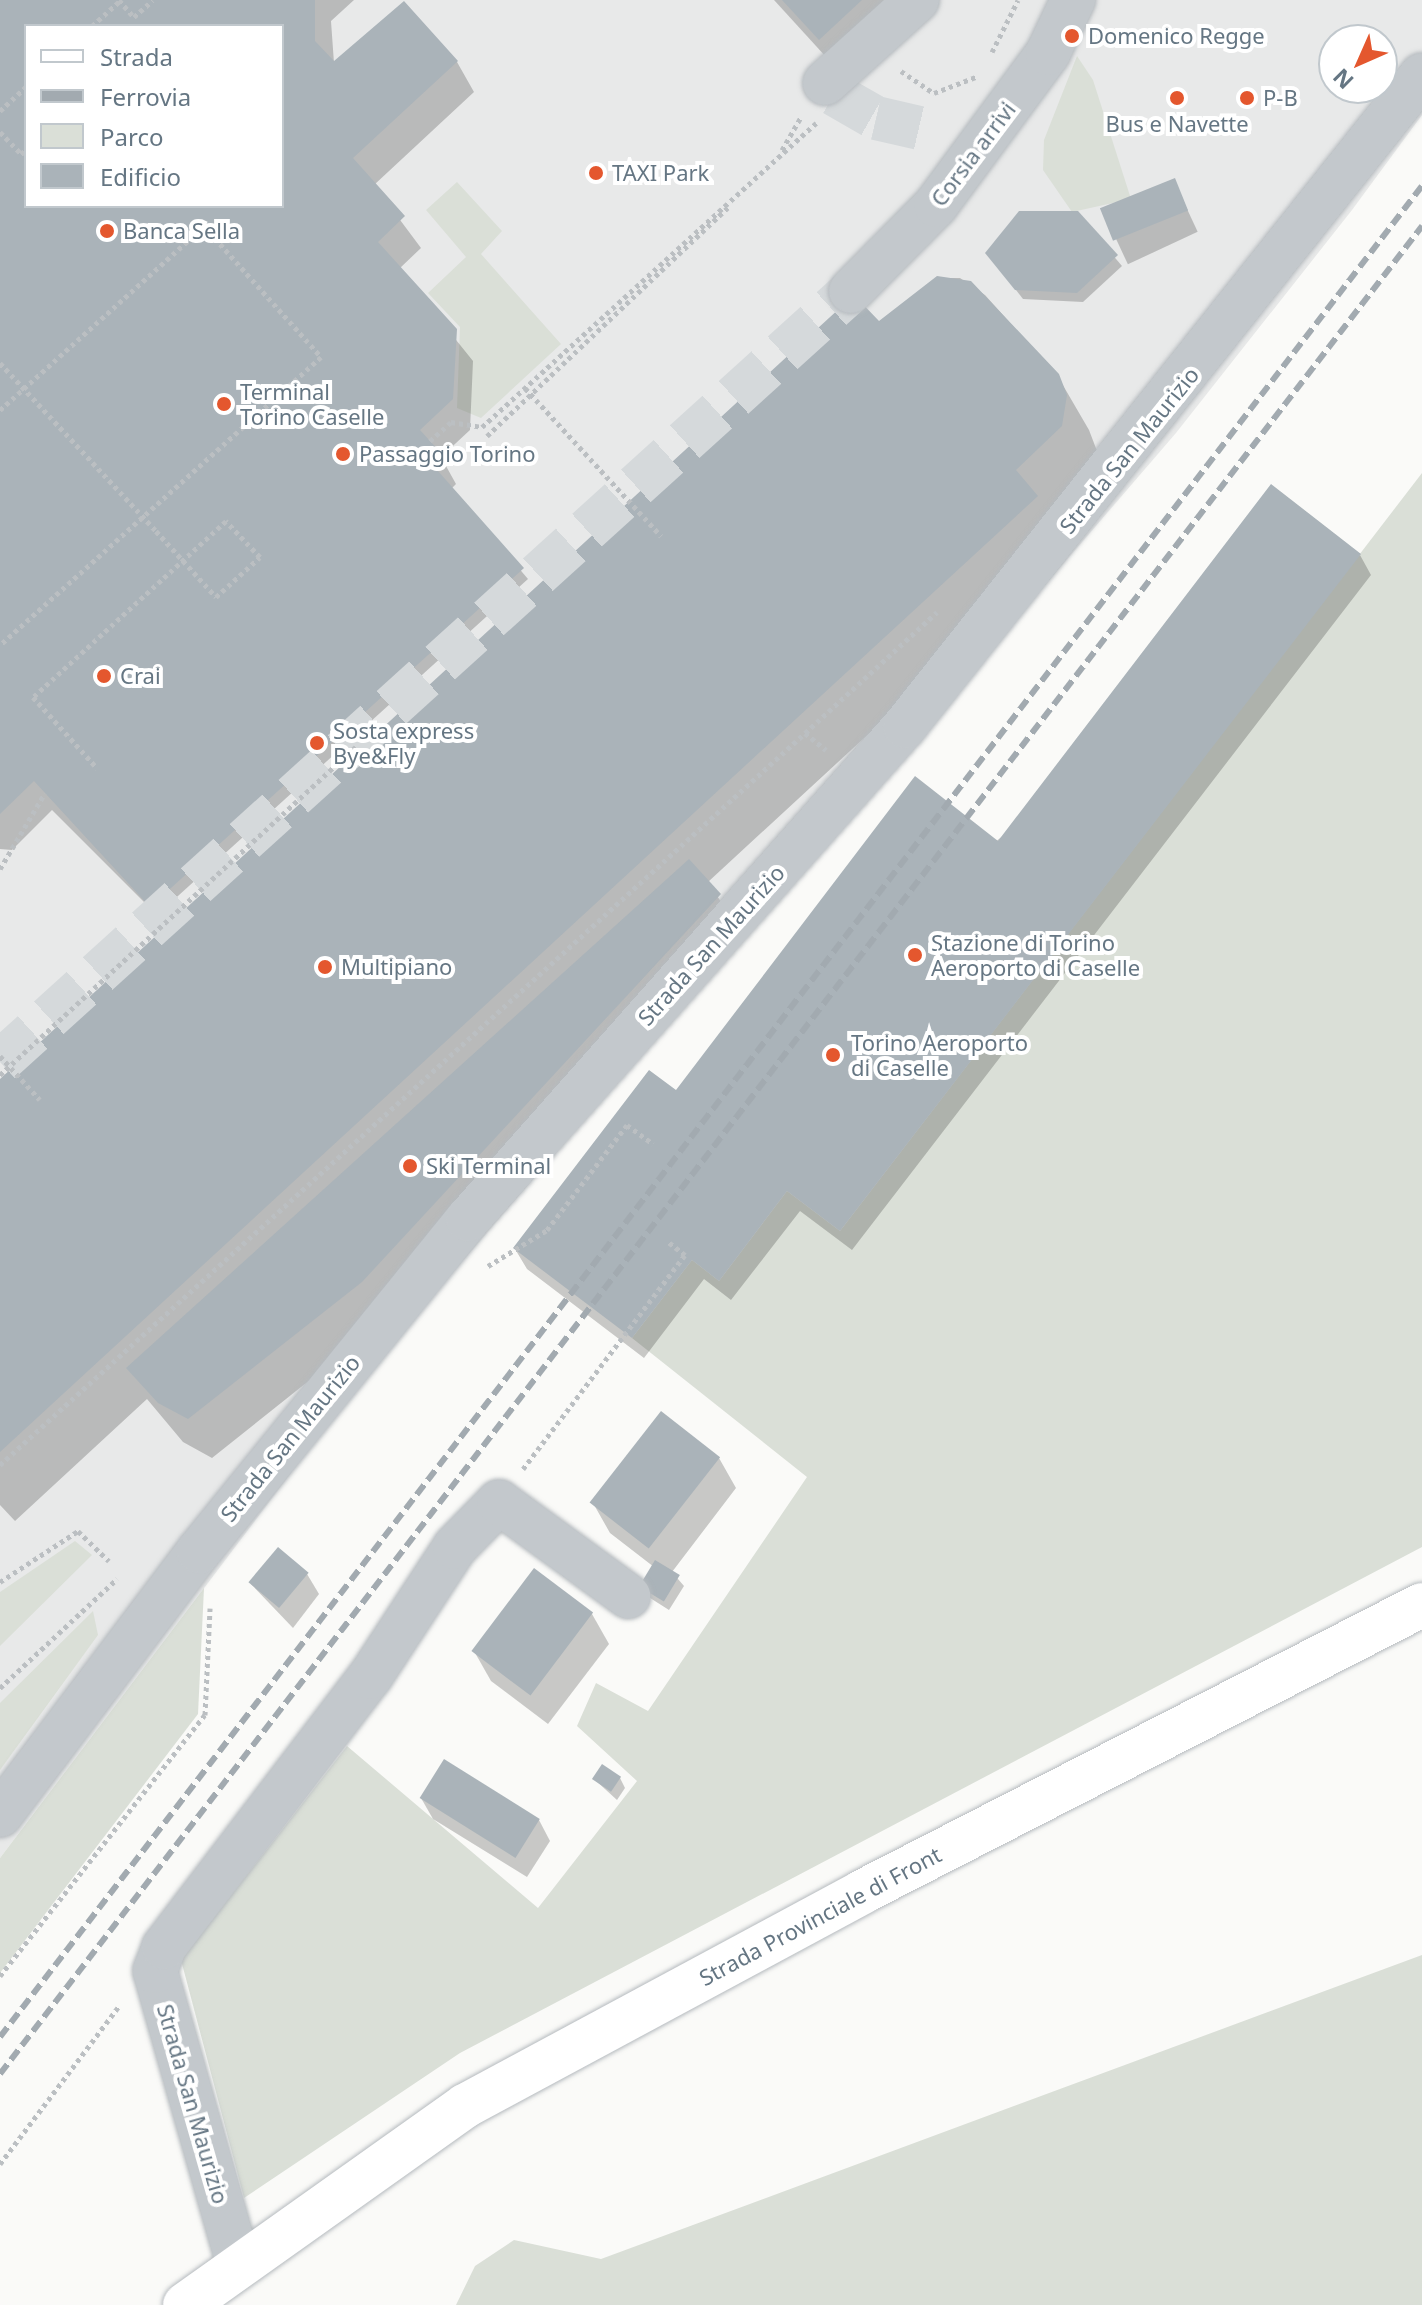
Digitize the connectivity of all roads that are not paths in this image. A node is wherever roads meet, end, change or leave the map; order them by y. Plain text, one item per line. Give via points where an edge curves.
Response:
1 (917, 0) edge
2 (1073, 0) edge
3 (1422, 75) edge
4 (820, 103) road end
5 (851, 291) tunnel mouth
6 (628, 1596) dead end
7 (1422, 1605) edge
8 (0, 1815) edge
9 (238, 2262) junction
10 (185, 2305) edge

1 - 4 street
2 - 5 street, Corsia arrivi via 1048,53 936,205
3 - 8 street, Strada San Maurizio via 1014,594 468,1219 199,1551
6 - 9 street, Strada San Maurizio via 499,1502 455,1547 370,1677 164,1947 155,1971
7 - 9 main road, Strada Provinciale di Front via 862,1892 465,2106
9 - 10 main road, Strada Provinciale di Front

